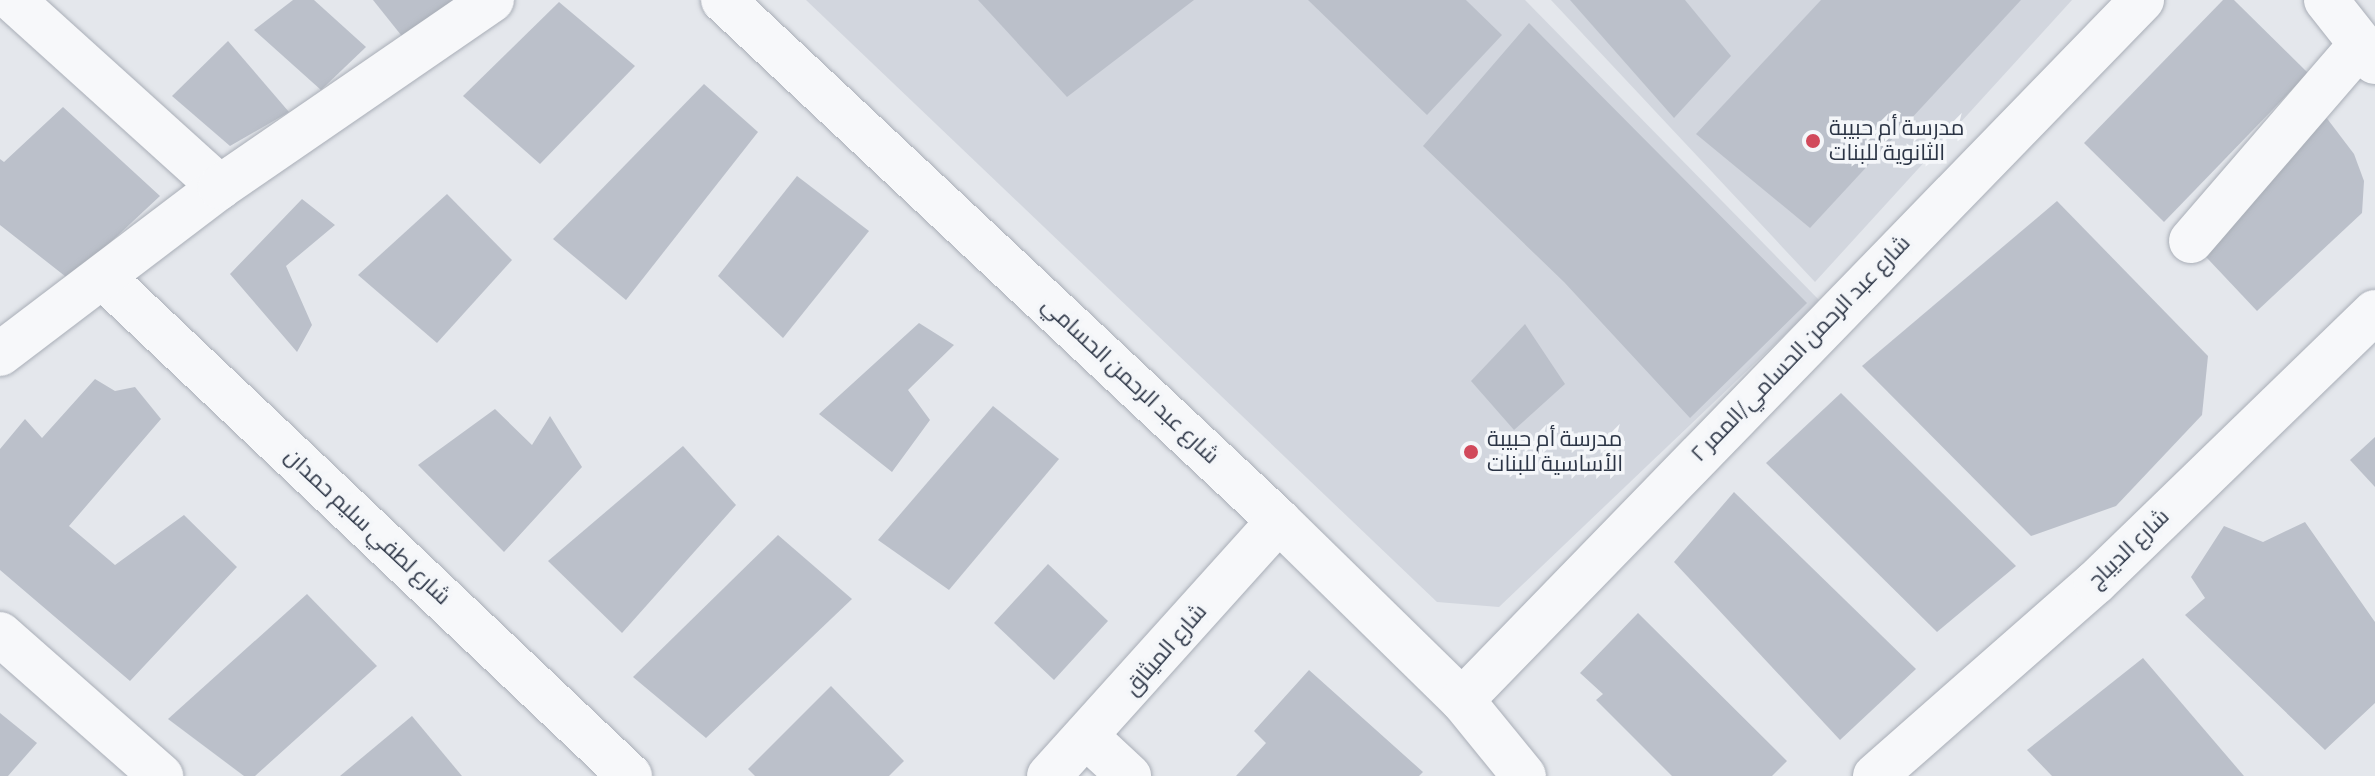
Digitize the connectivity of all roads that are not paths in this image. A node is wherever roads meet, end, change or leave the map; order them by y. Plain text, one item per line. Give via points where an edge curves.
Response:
1 (13, 0) edge
2 (492, 0) edge
3 (723, 0) edge
4 (2142, 0) edge
5 (2326, 0) edge
6 (2368, 53) edge
7 (220, 187) junction
8 (2191, 241) dead end
9 (105, 279) junction
10 (2375, 312) edge
11 (0, 354) edge
12 (1279, 521) junction
13 (0, 634) edge
14 (1462, 700) junction
15 (1088, 738) junction
16 (161, 776) edge
17 (630, 776) edge
18 (1049, 776) edge
19 (1129, 776) edge
20 (1524, 776) edge
21 (1875, 776) edge

1 - 7 street
2 - 7 street
3 - 12 street, شارع عبد الرحمن الحسامي
4 - 14 street, شارع عبد الرحمن الحسامي/الممر ٢
5 - 6 street
6 - 8 street
7 - 9 street
9 - 11 street
9 - 17 street, شارع لطفي سليم حمدان
10 - 21 street, شارع الديباج via 2096,582
12 - 14 street, شارع عبد الرحمن الحسامي
12 - 15 street, شارع الميثاق
13 - 16 street
14 - 20 street, شارع عبد الرحمن الحسامي
15 - 18 street, شارع الميثاق
15 - 19 street

